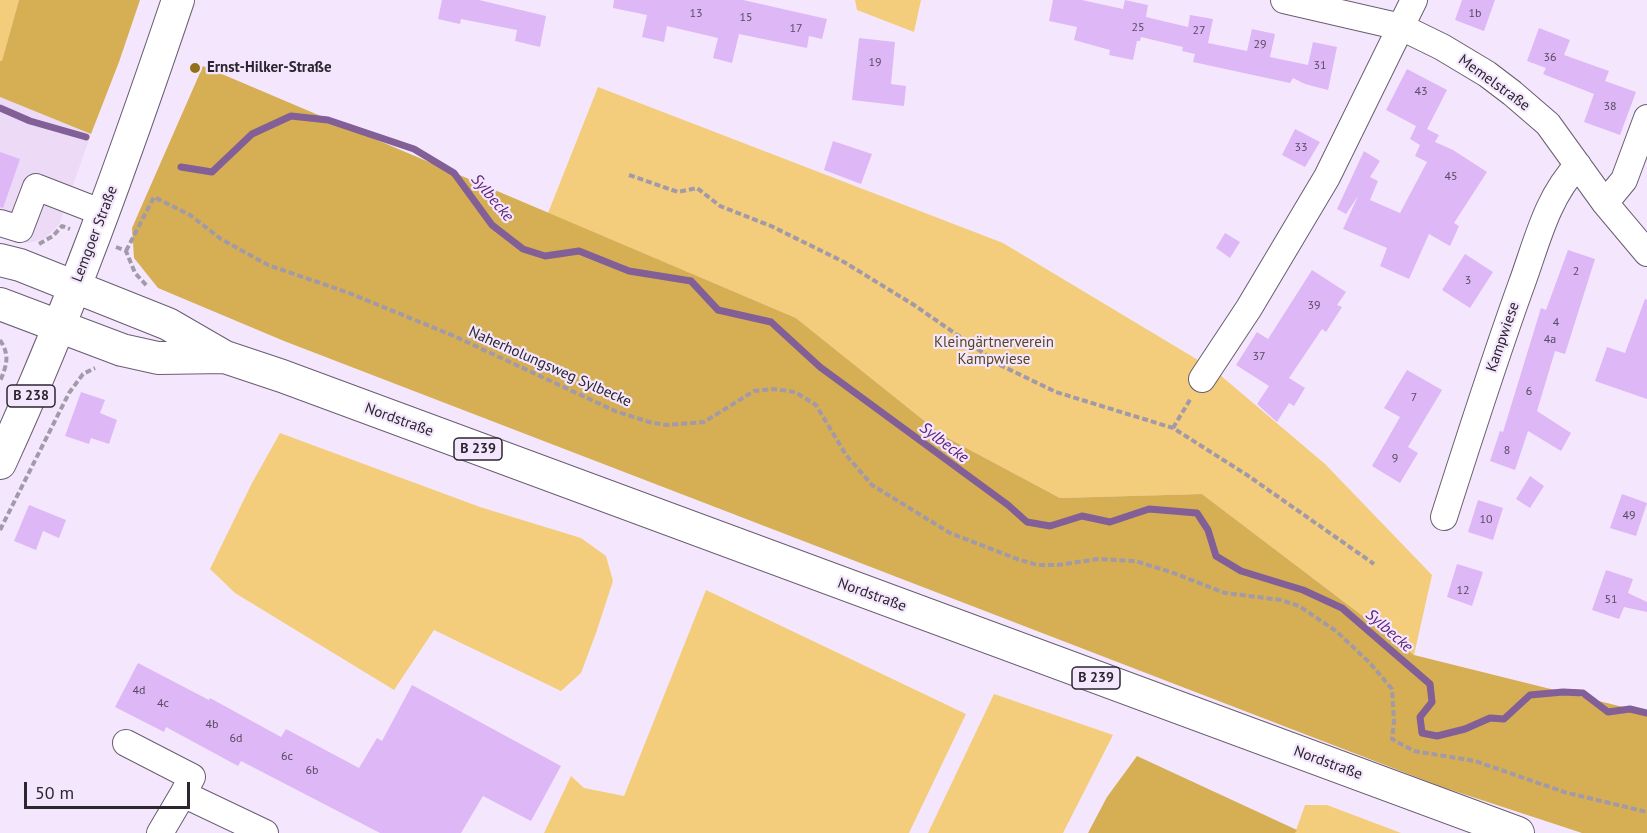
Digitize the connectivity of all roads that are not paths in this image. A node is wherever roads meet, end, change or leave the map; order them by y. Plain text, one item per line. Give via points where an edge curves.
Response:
1 (178, 0) edge
2 (1284, 0) edge
3 (1414, 0) edge
4 (1401, 27) junction
5 (1647, 118) edge
6 (1578, 165) junction
7 (1605, 203) junction
8 (103, 213) junction
9 (0, 223) edge
10 (1647, 253) edge
11 (0, 260) edge
12 (75, 286) junction
13 (0, 304) edge
14 (59, 326) junction
15 (225, 357) junction
16 (1202, 379) road end
17 (0, 463) edge
18 (1444, 517) dead end
19 (126, 743) dead end
20 (183, 794) junction
21 (160, 833) edge
22 (266, 833) edge
23 (1518, 833) edge

1 - 8 main road, Lemgoer Straße
2 - 4 street, Memelstraße
3 - 4 street
4 - 6 street, Memelstraße via 1442,47 1512,93 1548,124
4 - 16 street via 1327,177
5 - 7 street via 1624,180
6 - 7 street, Memelstraße
6 - 18 street, Kampwiese via 1552,200 1502,337
7 - 10 street, Memelstraße
8 - 9 street via 36,187 20,229
8 - 12 main road, Lemgoer Straße
11 - 12 main road, Nordstraße / B 239
12 - 14 main road, Lemgoer Straße
12 - 15 main road, Nordstraße / B 239 via 168,324
13 - 14 main road, B 239
14 - 15 main road, Nordstraße / B 239 via 122,350 158,358
14 - 17 main road, Lemgoer Straße / B 238
15 - 23 main road, Nordstraße / B 239
19 - 20 street via 192,777
20 - 21 street
20 - 22 street

